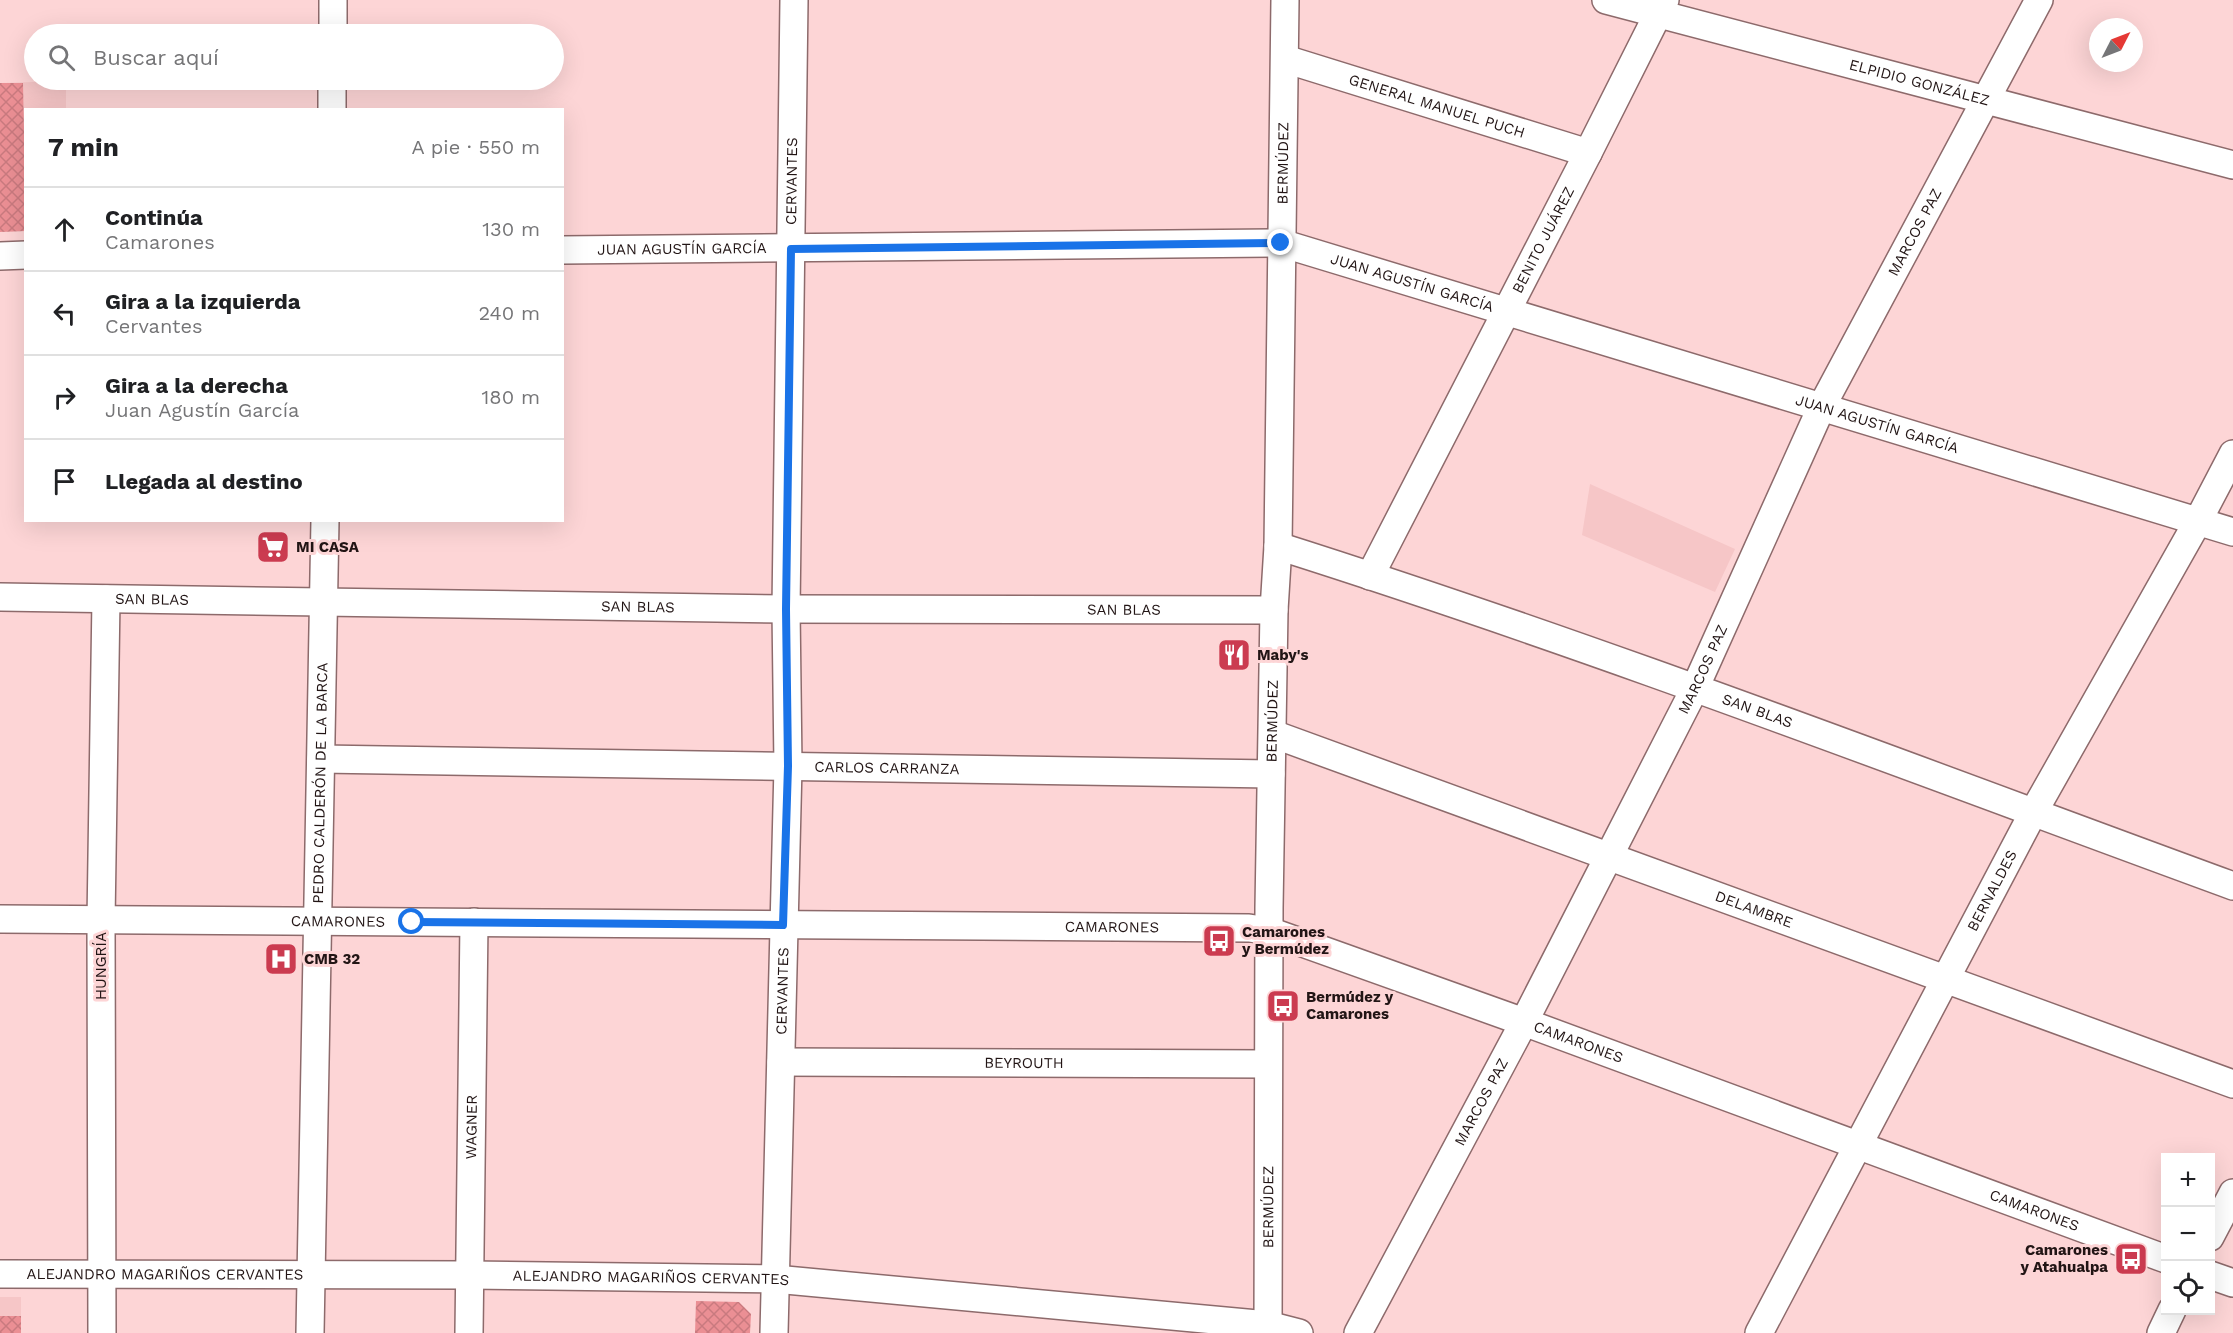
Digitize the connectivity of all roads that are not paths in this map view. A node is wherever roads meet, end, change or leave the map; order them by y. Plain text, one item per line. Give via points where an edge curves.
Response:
1 (333, 0) edge
2 (794, 0) edge
3 (1285, 0) edge
4 (1606, 0) edge
5 (2039, 0) edge
6 (1661, 7) edge
7 (333, 24) edge
8 (1285, 59) junction
9 (332, 90) edge
10 (1985, 99) junction
11 (332, 108) edge
12 (1588, 153) junction
13 (2233, 165) edge
14 (1281, 243) junction
15 (791, 249) junction
16 (564, 250) edge
17 (24, 255) edge
18 (0, 256) edge
19 (1506, 312) junction
20 (1822, 406) junction
21 (2233, 454) edge
22 (2198, 521) junction
23 (325, 522) edge
24 (2233, 532) edge
25 (1278, 546) junction
26 (1370, 576) junction
27 (0, 597) edge
28 (106, 599) junction
29 (324, 603) junction
30 (786, 609) junction
31 (1274, 610) junction
32 (1695, 688) junction
33 (1273, 734) junction
34 (321, 759) junction
35 (788, 766) junction
36 (1271, 774) junction
37 (2032, 813) junction
38 (1609, 856) junction
39 (2233, 886) edge
40 (0, 919) edge
41 (101, 921) junction
42 (318, 922) junction
43 (474, 922) junction
44 (783, 925) junction
45 (1269, 931) junction
46 (1946, 978) junction
47 (1524, 1022) junction
48 (781, 1062) junction
49 (1268, 1064) junction
50 (2233, 1084) edge
51 (1859, 1146) junction
52 (2233, 1193) edge
53 (2215, 1229) edge
54 (2161, 1256) edge
55 (0, 1274) edge
56 (101, 1274) junction
57 (312, 1274) junction
58 (470, 1275) junction
59 (2215, 1276) edge
60 (775, 1279) junction
61 (2233, 1283) edge
62 (2170, 1315) edge
63 (1268, 1329) edge
64 (102, 1333) edge
65 (310, 1333) edge
66 (469, 1333) edge
67 (774, 1333) edge
68 (1299, 1333) edge
69 (1358, 1333) edge
70 (1759, 1333) edge
71 (2161, 1333) edge

1 - 7 street
2 - 15 street, CERVANTES
3 - 8 street, BERMÚDEZ
4 - 6 street, ELPIDIO GONZÁLEZ
5 - 10 street, MARCOS PAZ
6 - 10 street, ELPIDIO GONZÁLEZ
6 - 12 street, BENITO JUÁREZ
8 - 12 street, GENERAL MANUEL PUCH
8 - 14 street, BERMÚDEZ
9 - 11 street
10 - 13 street, ELPIDIO GONZÁLEZ
10 - 20 street, MARCOS PAZ
12 - 19 street, BENITO JUÁREZ
14 - 15 street, JUAN AGUSTÍN GARCÍA
14 - 19 street, JUAN AGUSTÍN GARCÍA
14 - 25 street, BERMÚDEZ
15 - 16 street, JUAN AGUSTÍN GARCÍA
15 - 30 street, CERVANTES
17 - 18 street
19 - 20 street, JUAN AGUSTÍN GARCÍA
19 - 26 street, BENITO JUÁREZ
20 - 22 street, JUAN AGUSTÍN GARCÍA
20 - 32 street, MARCOS PAZ
21 - 22 street, BERNALDES
22 - 24 street, JUAN AGUSTÍN GARCÍA
22 - 37 street, BERNALDES
23 - 29 street, PEDRO CALDERÓN DE LA BARCA
25 - 26 street, SAN BLAS
25 - 31 street, BERMÚDEZ
26 - 32 street, SAN BLAS
27 - 28 street, SAN BLAS
28 - 29 street, SAN BLAS
28 - 41 street, HUNGRÍA
29 - 30 street, SAN BLAS
29 - 34 street, PEDRO CALDERÓN DE LA BARCA
30 - 31 street, SAN BLAS
30 - 35 street, CERVANTES
31 - 33 street, BERMÚDEZ
32 - 37 street, SAN BLAS
32 - 38 street, MARCOS PAZ
33 - 36 street, BERMÚDEZ
33 - 38 street, DELAMBRE
34 - 35 street, CARLOS CARRANZA
34 - 42 street, PEDRO CALDERÓN DE LA BARCA
35 - 36 street, CARLOS CARRANZA
35 - 44 street, CERVANTES
36 - 45 street, BERMÚDEZ
37 - 39 street, SAN BLAS
37 - 46 street, BERNALDES
38 - 46 street, DELAMBRE
38 - 47 street, MARCOS PAZ
40 - 41 street, CAMARONES
41 - 42 street, CAMARONES
41 - 56 street, HUNGRÍA
42 - 43 street, CAMARONES
42 - 57 street, PEDRO CALDERÓN DE LA BARCA
43 - 44 street, CAMARONES
43 - 58 street, WAGNER
44 - 45 street, CAMARONES
44 - 48 street, CERVANTES
45 - 47 street, CAMARONES
45 - 49 street, BERMÚDEZ
46 - 50 street, DELAMBRE
46 - 51 street, BERNALDES
47 - 51 street, CAMARONES
47 - 69 street, MARCOS PAZ
48 - 49 street, BEYROUTH
48 - 60 street, CERVANTES
49 - 63 street, BERMÚDEZ
51 - 54 street, CAMARONES
51 - 70 street, BERNALDES
52 - 53 street
55 - 56 street, ALEJANDRO MAGARIÑOS CERVANTES
56 - 57 street, ALEJANDRO MAGARIÑOS CERVANTES
56 - 64 street, HUNGRÍA
57 - 58 street, ALEJANDRO MAGARIÑOS CERVANTES
57 - 65 street, PEDRO CALDERÓN DE LA BARCA
58 - 60 street, ALEJANDRO MAGARIÑOS CERVANTES
58 - 66 street, WAGNER
59 - 61 street
60 - 63 street, ALEJANDRO MAGARIÑOS CERVANTES
60 - 67 street, CERVANTES
62 - 71 street
63 - 68 street, ALEJANDRO MAGARIÑOS CERVANTES

